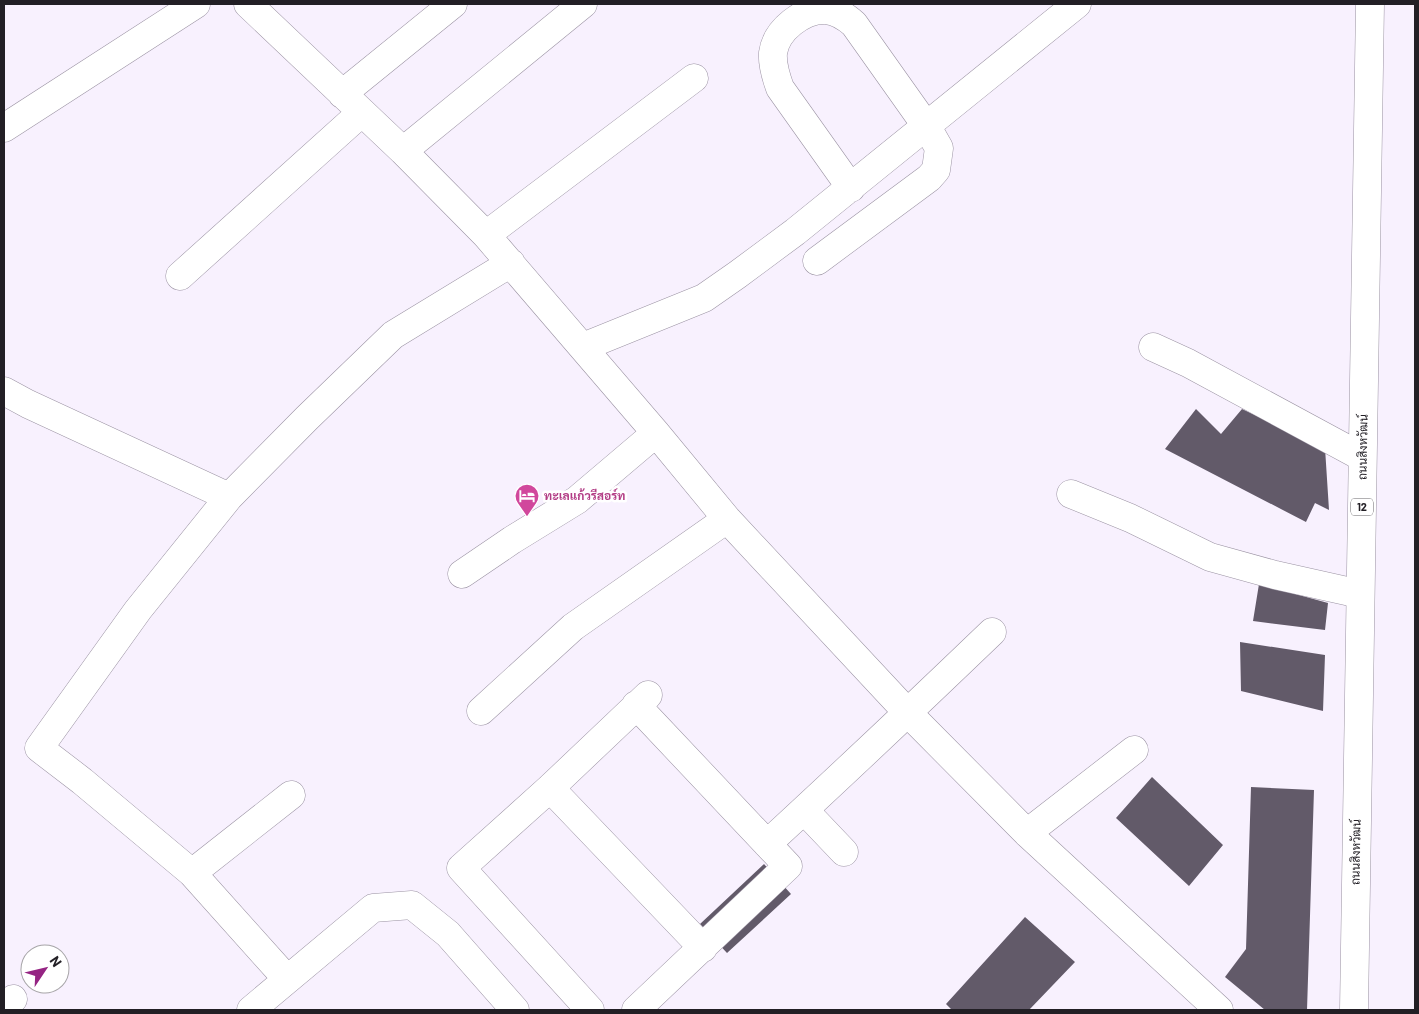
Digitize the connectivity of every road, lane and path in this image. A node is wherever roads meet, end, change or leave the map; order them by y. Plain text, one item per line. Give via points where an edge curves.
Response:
1 (196, 4) edge
2 (248, 4) edge
3 (453, 4) edge
4 (583, 4) edge
5 (1077, 4) edge
6 (1370, 4) edge
7 (694, 78) dead end
8 (342, 94) junction
9 (361, 113) junction
10 (927, 127) junction
11 (4, 128) edge
12 (403, 151) junction
13 (851, 188) junction
14 (486, 235) junction
15 (817, 261) dead end
16 (510, 263) junction
17 (180, 276) dead end
18 (583, 347) junction
19 (1154, 347) dead end
20 (4, 391) edge
21 (656, 433) junction
22 (1362, 457) junction
23 (1071, 494) dead end
24 (229, 497) junction
25 (727, 519) junction
26 (462, 574) dead end
27 (1360, 594) junction
28 (992, 632) dead end
29 (481, 712) dead end
30 (908, 713) junction
31 (1134, 750) dead end
32 (550, 788) junction
33 (291, 795) dead end
34 (804, 810) junction
35 (1027, 833) junction
36 (767, 844) junction
37 (844, 852) dead end
38 (192, 873) junction
39 (703, 948) junction
40 (287, 979) junction
41 (251, 1010) edge
42 (515, 1010) edge
43 (590, 1010) edge
44 (636, 1010) edge
45 (1219, 1010) edge
46 (1354, 1010) edge

1 - 11 street
2 - 8 street
3 - 8 street
4 - 12 street
5 - 10 street
6 - 22 street, ถนนสิงหวัฒน์ / 12
7 - 14 street
8 - 9 street
9 - 12 street
9 - 17 street
10 - 13 street
10 - 13 street via 854,24 842,14 827,10 811,12 792,22 779,36 773,52 780,88
10 - 15 street via 939,148 936,170
12 - 14 street
13 - 18 street via 704,298
14 - 16 street
16 - 18 street
16 - 24 street via 393,335
18 - 21 street
19 - 22 street
20 - 24 street
21 - 25 street
21 - 26 street via 577,500
22 - 27 street, ถนนสิงหวัฒน์ / 12
23 - 27 street via 1210,557
24 - 38 street via 138,610 39,748
25 - 29 street via 572,627
25 - 30 street
27 - 46 street, ถนนสิงหวัฒน์ / 12
28 - 30 street
30 - 34 street
30 - 35 street
31 - 35 street
32 - 36 street via 642,700
32 - 39 street
32 - 43 street via 461,868
33 - 38 street
34 - 36 street
34 - 37 street
35 - 45 street
36 - 39 street via 788,866
38 - 40 street
39 - 44 street
40 - 41 street
40 - 42 street via 373,908 412,905 448,934

